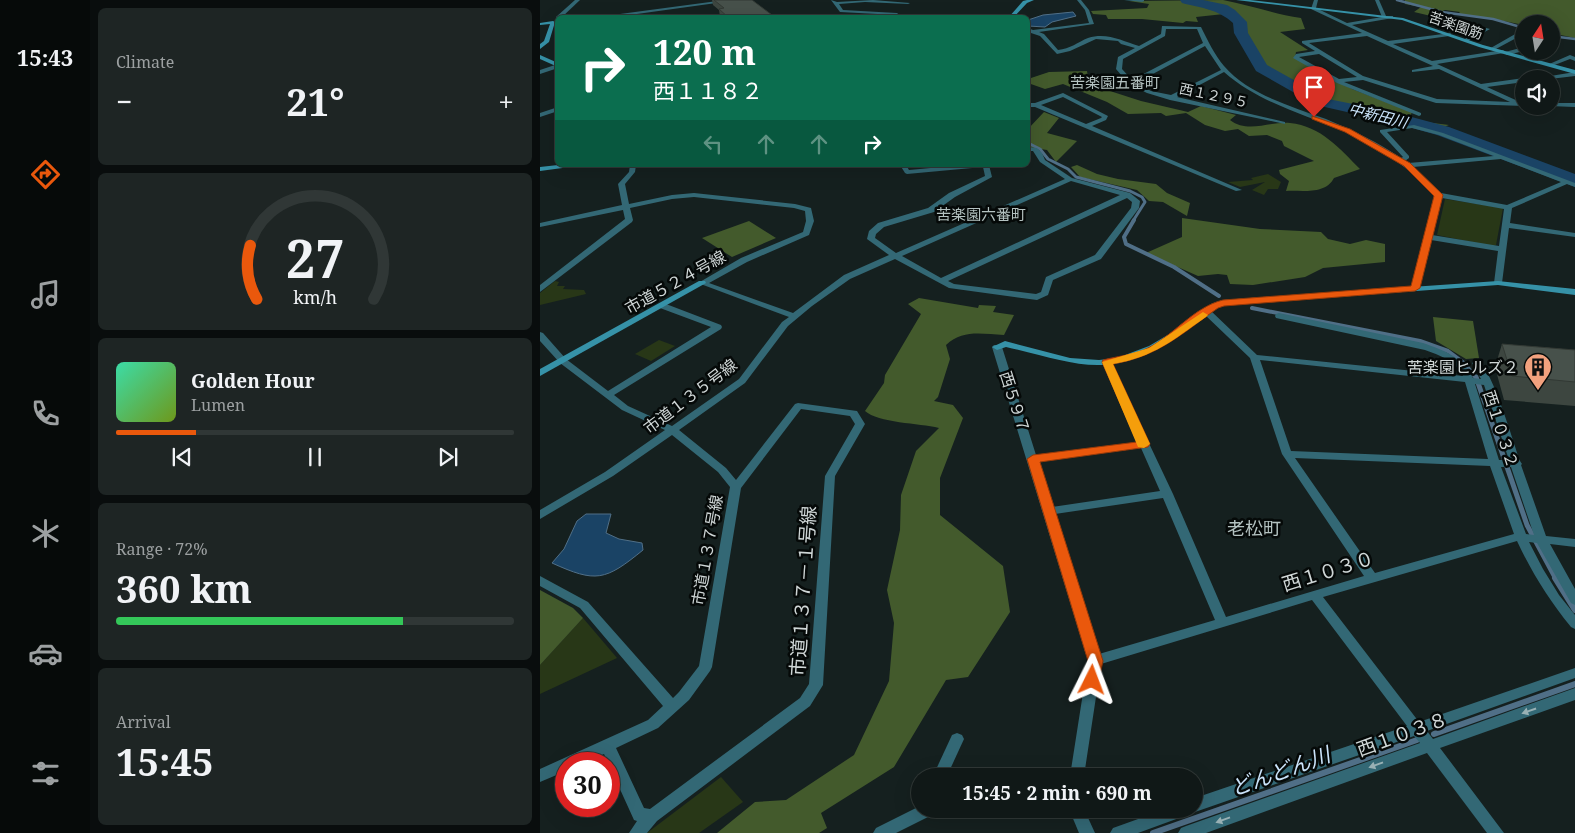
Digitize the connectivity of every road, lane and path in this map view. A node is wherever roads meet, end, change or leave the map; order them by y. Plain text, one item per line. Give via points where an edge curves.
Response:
1 (578, 0) edge
2 (736, 0) edge
3 (1032, 0) edge
4 (1079, 0) edge
5 (1126, 0) edge
6 (1142, 0) edge
7 (1238, 0) edge
8 (1316, 0) edge
9 (1377, 0) edge
10 (706, 2) edge
11 (835, 2) edge
12 (910, 2) edge
13 (1255, 2) edge
14 (1316, 10) junction
15 (561, 15) edge
16 (613, 15) edge
17 (886, 15) edge
18 (900, 15) edge
19 (1013, 15) edge
20 (1384, 16) junction
21 (1391, 17) junction
22 (555, 22) edge
23 (540, 24) edge
24 (1347, 24) junction
25 (1488, 29) dead end
26 (1030, 30) edge
27 (1035, 31) junction
28 (1368, 34) junction
29 (1449, 34) junction
30 (1515, 36) edge
31 (1466, 40) junction
32 (1388, 43) junction
33 (1204, 44) junction
34 (540, 47) edge
35 (1139, 47) junction
36 (1492, 49) junction
37 (1515, 50) edge
38 (1320, 52) junction
39 (1505, 52) junction
40 (540, 57) edge
41 (1575, 59) edge
42 (1432, 63) junction
43 (555, 64) edge
44 (1550, 64) junction
45 (555, 66) edge
46 (1440, 67) junction
47 (1414, 70) dead end
48 (1223, 71) junction
49 (540, 72) edge
50 (1575, 73) edge
51 (1560, 75) edge
52 (1363, 78) junction
53 (1515, 81) edge
54 (1338, 82) junction
55 (1131, 83) junction
56 (1480, 86) junction
57 (1170, 98) junction
58 (1515, 101) edge
59 (1515, 104) edge
60 (1030, 105) edge
61 (1036, 105) junction
62 (1560, 105) edge
63 (1575, 105) edge
64 (555, 110) edge
65 (1419, 114) dead end
66 (540, 115) edge
67 (1283, 123) dead end
68 (1087, 126) junction
69 (1030, 149) edge
70 (1499, 158) junction
71 (1404, 163) junction
72 (555, 167) edge
73 (633, 167) edge
74 (904, 167) edge
75 (963, 167) edge
76 (986, 167) edge
77 (540, 169) edge
78 (1070, 178) junction
79 (1571, 183) edge
80 (1238, 190) dead end
81 (1127, 195) junction
82 (1438, 195) junction
83 (1508, 206) junction
84 (628, 207) junction
85 (540, 225) edge
86 (1507, 225) junction
87 (1575, 235) edge
88 (1429, 237) junction
89 (1503, 249) junction
90 (894, 255) junction
91 (941, 281) junction
92 (702, 283) junction
93 (1498, 283) junction
94 (1415, 288) junction
95 (540, 289) edge
96 (1575, 292) edge
97 (662, 306) junction
98 (1207, 312) junction
99 (795, 316) junction
100 (1279, 316) dead end
101 (540, 335) edge
102 (1254, 357) junction
103 (563, 361) junction
104 (1107, 362) junction
105 (1477, 363) dead end
106 (540, 373) edge
107 (1469, 380) junction
108 (1488, 383) junction
109 (608, 395) junction
110 (673, 430) junction
111 (1144, 444) junction
112 (1287, 454) junction
113 (1033, 459) junction
114 (1496, 464) junction
115 (1517, 464) junction
116 (736, 487) junction
117 (1168, 494) junction
118 (1049, 511) junction
119 (540, 515) edge
120 (1519, 537) junction
121 (1541, 539) junction
122 (1575, 543) edge
123 (1372, 578) junction
124 (540, 580) edge
125 (1315, 595) junction
126 (1575, 600) edge
127 (1222, 623) junction
128 (1575, 624) edge
129 (1095, 661) junction
130 (1575, 673) edge
131 (1575, 694) edge
132 (672, 707) junction
133 (1419, 729) junction
134 (957, 739) dead end
135 (1431, 745) junction
136 (607, 746) junction
137 (594, 752) edge
138 (944, 768) edge
139 (1078, 768) edge
140 (555, 769) edge
141 (540, 776) edge
142 (1203, 802) edge
143 (652, 816) junction
144 (911, 818) edge
145 (1081, 818) edge
146 (1160, 818) edge
147 (636, 833) edge
148 (881, 833) edge
149 (1087, 833) edge
150 (1118, 833) edge
151 (1186, 833) edge
152 (1496, 833) edge

1 - 15 street
2 - 10 street
3 - 19 street via 1025,2
4 - 27 street via 1092,24
5 - 6 street
7 - 13 street, 苦楽園筋
8 - 14 street via 1313,8
9 - 20 street
10 - 16 street
11 - 12 street
11 - 17 street via 842,11
12 - 18 street
13 - 14 street, 苦楽園筋
14 - 20 street, 苦楽園筋
14 - 24 street
20 - 21 street, 苦楽園筋
21 - 24 street
21 - 29 street, 苦楽園筋
22 - 23 street
22 - 34 street via 546,42
24 - 28 street
25 - 31 street
26 - 27 street
27 - 35 street via 1057,52 1068,52 1100,37
28 - 32 street
28 - 38 street via 1304,42
29 - 31 street, 苦楽園筋
29 - 32 street
30 - 36 street
31 - 36 street, 苦楽園筋
32 - 42 street
33 - 35 street, 西１２９５ via 1198,28 1164,27 1163,35
33 - 48 street, 西１２９５
33 - 55 street
35 - 55 street, 西１２９５ via 1120,58 1119,69
36 - 39 street, 苦楽園筋
37 - 39 street
38 - 52 street
38 - 54 street via 1296,58
39 - 42 street
39 - 44 street, 苦楽園筋
40 - 43 street
41 - 44 street via 1570,57
42 - 46 street
44 - 50 street, 苦楽園筋
45 - 49 street
46 - 47 street
46 - 56 street
48 - 57 street
48 - 71 street, 西１２９５ via 1238,84 1347,130
50 - 51 street
52 - 54 street
52 - 59 street via 1436,101
53 - 56 street
54 - 65 street
55 - 57 street, 西１２９５
56 - 58 street
57 - 67 street, 西１２９５
60 - 61 street
61 - 68 street
61 - 68 street via 1062,95 1105,116
62 - 63 street
64 - 66 street
68 - 80 street
69 - 78 street via 1035,149 1042,161
70 - 71 street
70 - 71 street via 1441,134 1412,126 1382,131 1407,158
70 - 79 street
71 - 82 street, 西１２９５
72 - 77 street
73 - 84 street via 621,184
74 - 75 street via 907,172
76 - 90 street via 989,178 952,195 931,210 881,225 872,233 871,239
78 - 81 street
78 - 90 street, 市道１３５号線
79 - 83 street
81 - 91 street
81 - 91 street via 1136,201 1135,208 1098,256 1049,278 1046,293 1037,297 952,286
82 - 83 street
82 - 88 street
83 - 86 street
84 - 85 street
84 - 92 street, 市道５２４号線 via 694,195 808,210 810,221 806,234 744,260
84 - 95 street via 629,220
86 - 87 street
86 - 89 street
88 - 89 street
88 - 94 street
89 - 93 street
90 - 91 street
90 - 99 street, 市道１３５号線 via 847,278
92 - 97 street, 市道５２４号線
92 - 99 street
93 - 94 street
93 - 96 street
94 - 98 street via 1223,303
97 - 103 street, 市道５２４号線
97 - 109 street via 718,327
98 - 102 street
98 - 104 street via 1152,350
99 - 110 street, 市道１３５号線 via 742,381
100 - 107 street via 1420,345 1440,352 1466,370
101 - 103 street, 市道１３７号線
102 - 107 street, 西１０３２
102 - 112 street
103 - 106 street, 市道５２４号線
103 - 109 street, 市道１３７号線
104 - 111 street
104 - 113 street, 西５９７ via 1082,363 1005,344 997,347
105 - 108 street
107 - 108 street
107 - 114 street, 西１０３２
108 - 115 street
109 - 110 street, 市道１３７号線 via 625,408
110 - 116 street, 市道１３７号線 via 722,470
110 - 119 street, 市道１３５号線 via 610,474
111 - 113 street
111 - 117 street
112 - 114 street
112 - 123 street
113 - 118 street, 西５９７
114 - 115 street
114 - 120 street, 西１０３２
115 - 121 street
116 - 132 street, 市道１３７号線 via 705,667
116 - 143 street, 市道１３７－１号線 via 798,406 853,413 860,424 830,476 816,685 806,702
117 - 118 street
117 - 127 street
118 - 129 street, 西５９７
120 - 121 street, 西１０３０
120 - 123 street, 西１０３０
120 - 128 street, 西１０３２ via 1557,604
121 - 122 street, 西１０３０
121 - 126 street
123 - 125 street, 西１０３０
124 - 132 street via 584,605
125 - 127 street, 西１０３０
125 - 133 street
127 - 129 street, 西１０３０
129 - 139 street, 西５９７
130 - 133 street
131 -> 135 street, 西１０３８
132 - 136 street, 市道１３７号線 via 653,724
133 - 135 street
133 - 142 street
134 - 138 street
135 -> 151 street, 西１０３８
135 - 152 street
136 - 137 street, 市道１３７号線
136 - 143 street via 638,815
140 - 141 street, 市道１３７号線
143 - 147 street
144 - 148 street
145 - 149 street
146 - 150 street

